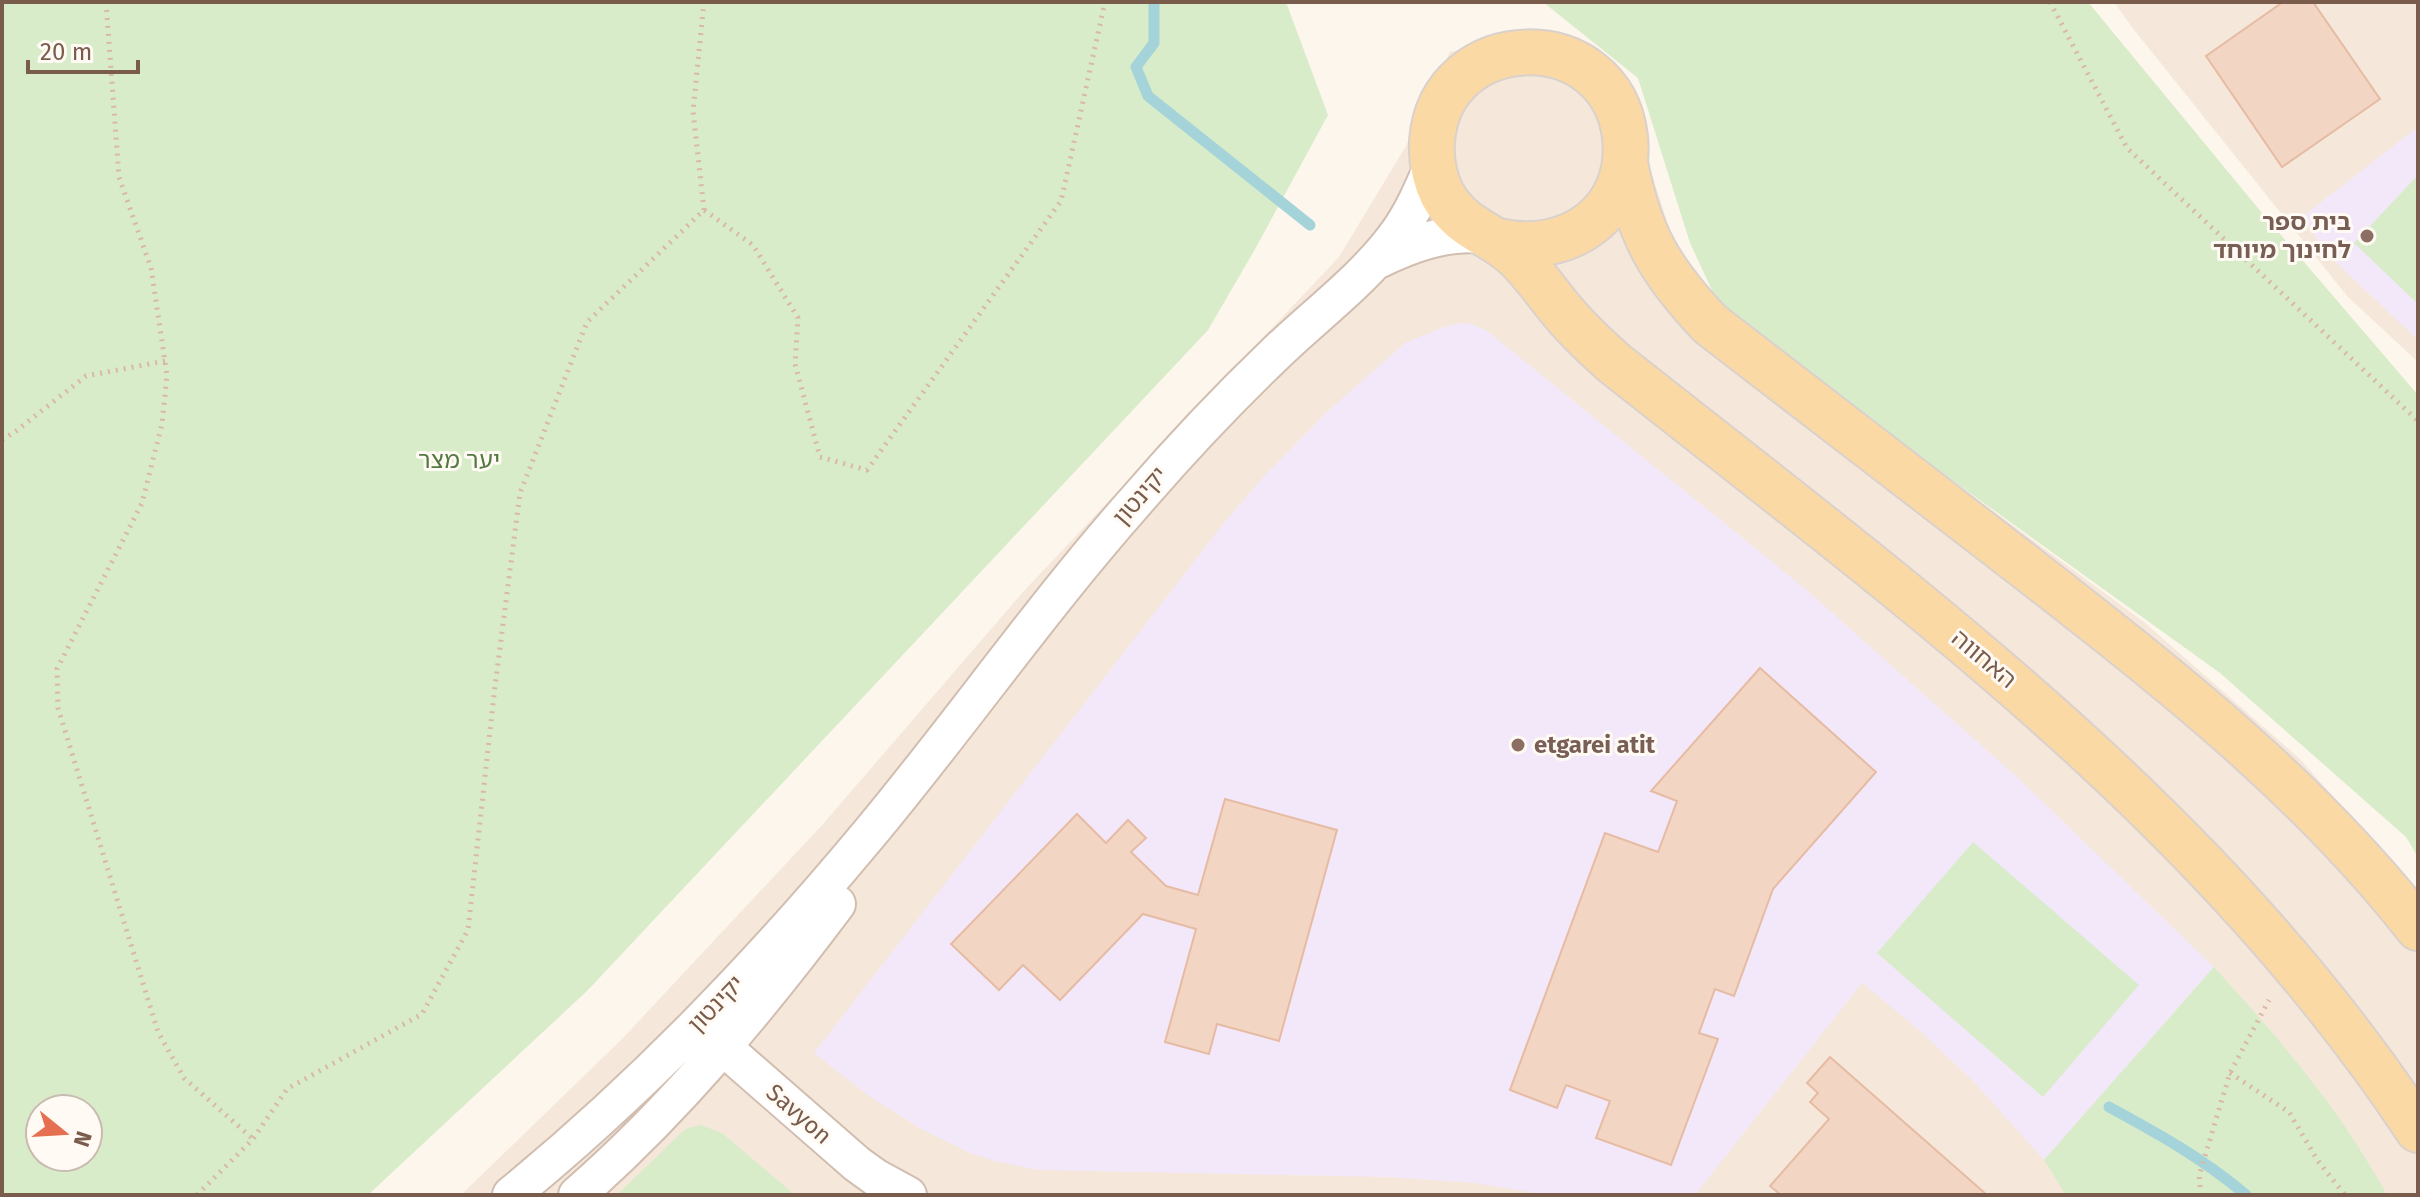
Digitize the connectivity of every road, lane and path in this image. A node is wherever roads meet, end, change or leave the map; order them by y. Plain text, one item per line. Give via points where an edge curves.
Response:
1 (106, 2) edge
2 (704, 2) edge
3 (1105, 2) edge
4 (2050, 2) edge
5 (1625, 163) junction
6 (1433, 165) junction
7 (704, 210) junction
8 (1491, 238) junction
9 (1375, 261) junction
10 (165, 361) junction
11 (2418, 421) edge
12 (2, 440) edge
13 (2418, 928) edge
14 (2291, 961) junction
15 (711, 1034) junction
16 (2230, 1073) junction
17 (2418, 1130) edge
18 (253, 1139) junction
19 (197, 1195) edge
20 (511, 1195) edge
21 (577, 1195) edge
22 (908, 1195) edge
23 (2201, 1195) edge
24 (2345, 1195) edge

1 - 10 path via 119,177 151,268
2 - 7 path via 693,111
3 - 7 path via 1061,201 867,470 820,457 795,364 798,318 753,245
4 - 11 path via 2127,148
5 - 6 main road via 1621,118 1598,80 1559,56 1528,51 1485,62 1460,79 1436,118
5 - 8 main road via 1607,206 1573,236 1529,246
5 - 13 main road via 1647,240 1678,290 1710,324 2157,669 2253,751 2340,836
6 - 8 main road via 1450,206
6 - 9 street, יקינטון via 1414,207
7 - 18 path via 587,322 520,493 468,930 422,1014 287,1089
8 - 9 street, יקינטון via 1468,233 1436,238
8 - 14 main road, האחווה via 1518,258 1614,363 2062,725 2156,814
9 - 15 street, יקינטון via 1241,387 1099,543 932,756 839,902 784,974
10 - 12 path via 86,376
10 - 18 path via 162,424 142,503 57,669 58,708 158,1032 184,1078
14 - 16 path
14 - 17 main road, האחווה via 2337,1015
15 - 20 street, יקינטון via 595,1122
15 - 21 street, יקינטון via 656,1118
15 - 22 street, Savyon via 857,1164
16 - 23 path via 2199,1176
16 - 24 path via 2289,1112
18 - 19 path

